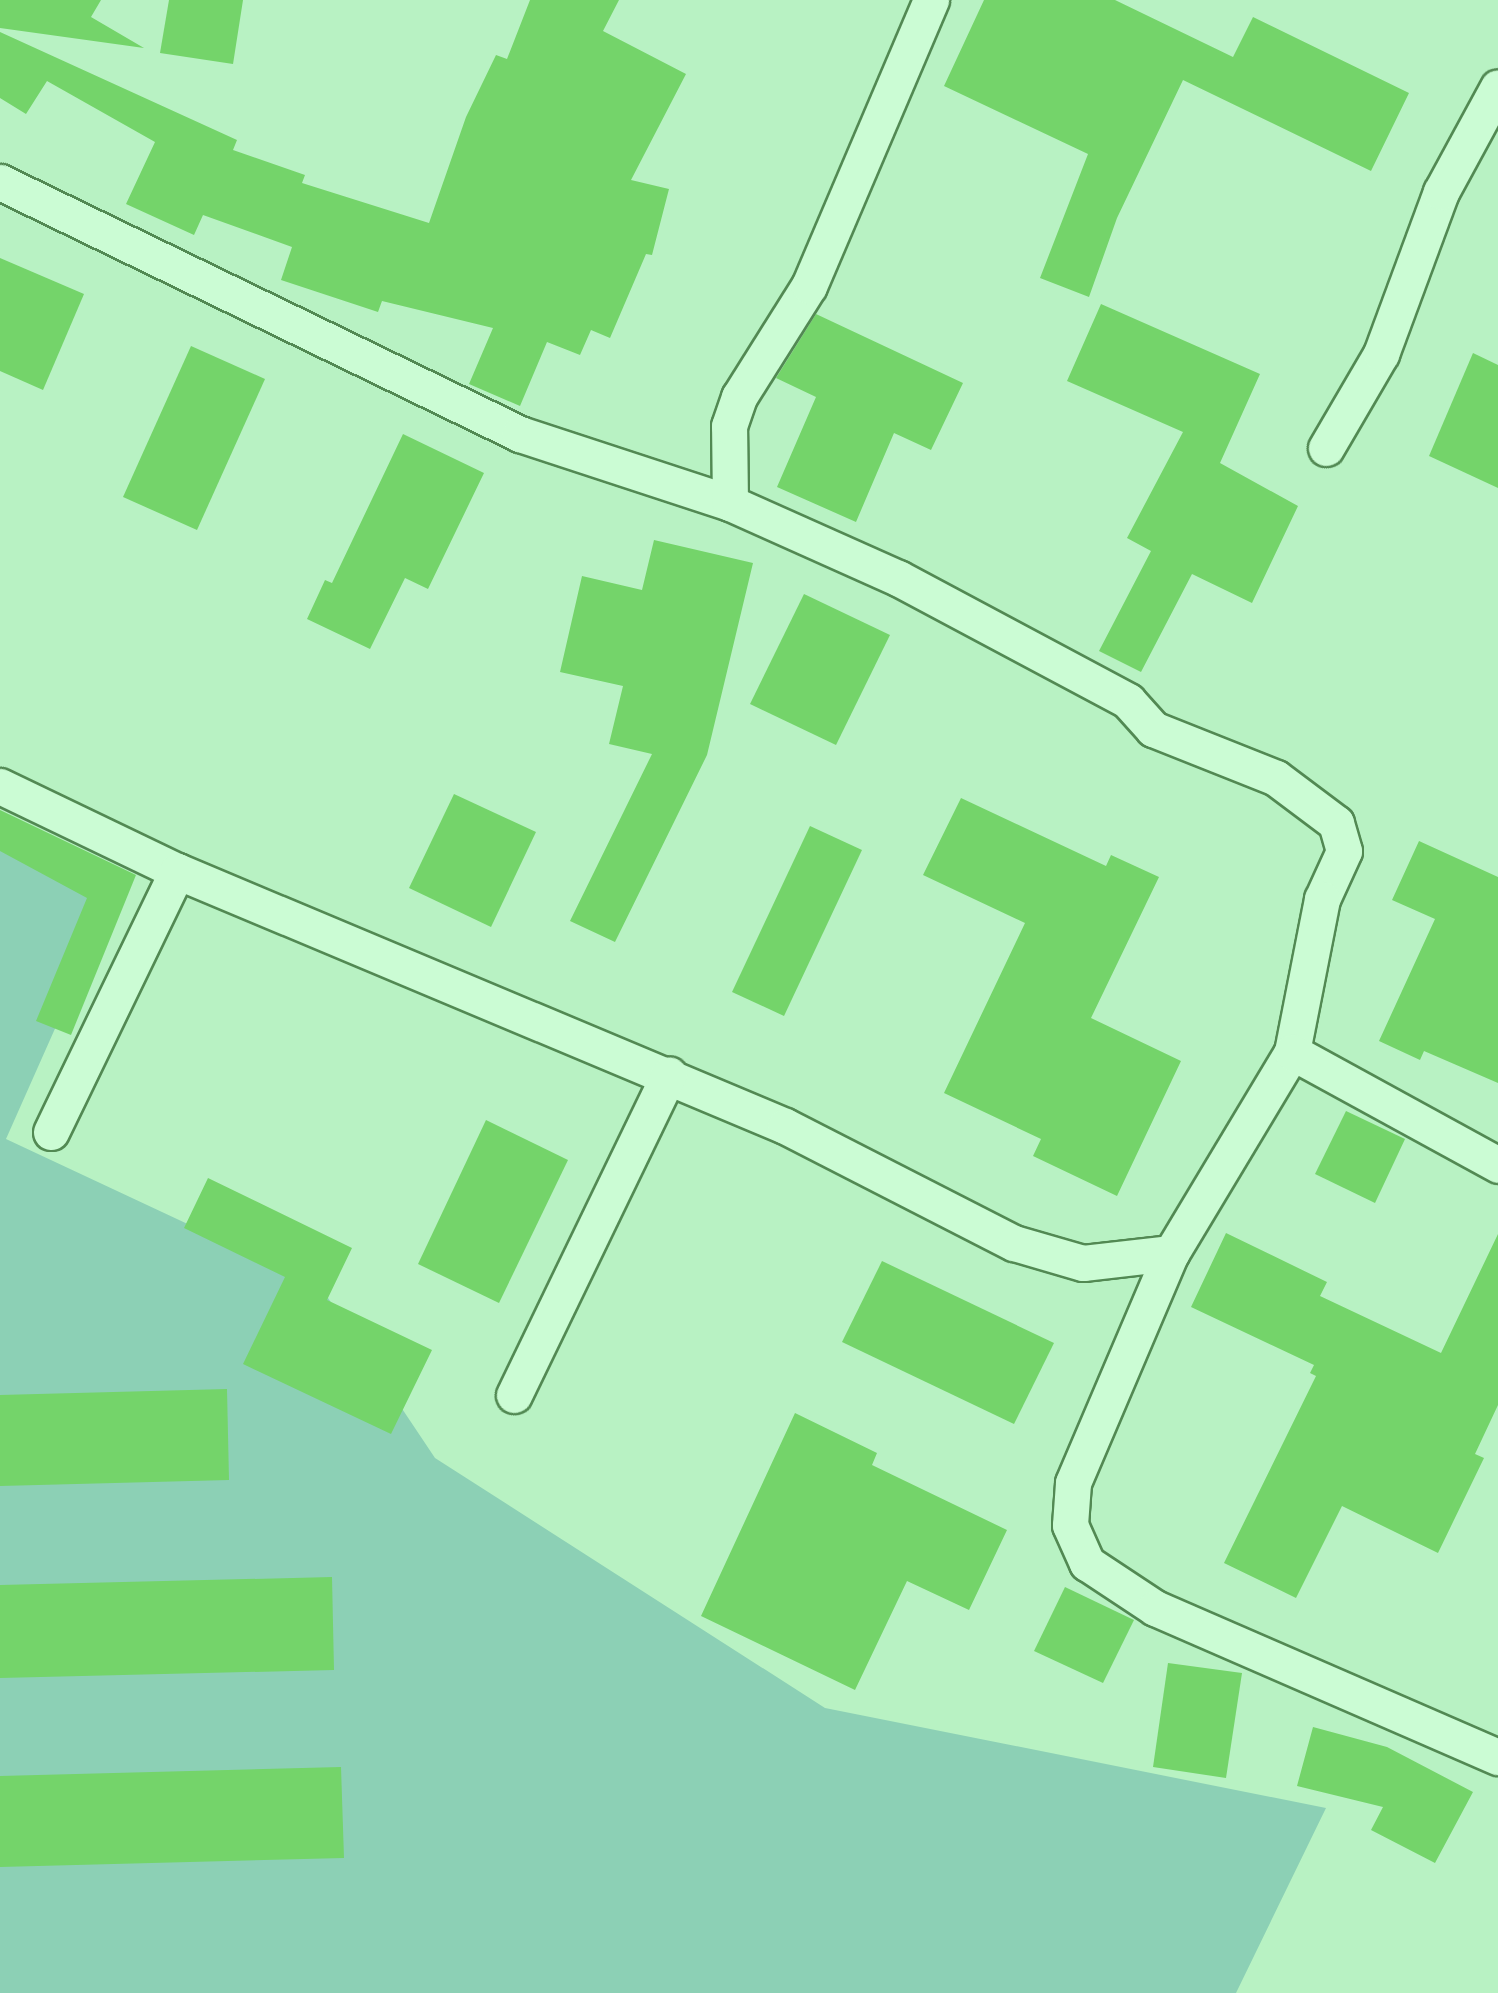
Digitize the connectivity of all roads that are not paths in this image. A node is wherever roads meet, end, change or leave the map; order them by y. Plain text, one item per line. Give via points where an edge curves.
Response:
1 (931, 0) edge
2 (1498, 87) edge
3 (0, 182) edge
4 (1326, 448) dead end
5 (730, 503) junction
6 (0, 786) edge
7 (177, 871) junction
8 (1292, 1052) junction
9 (670, 1075) junction
10 (51, 1132) dead end
11 (1498, 1164) edge
12 (1171, 1253) junction
13 (514, 1395) dead end
14 (1498, 1757) edge

1 - 5 street via 810,286 739,397 729,426
2 - 4 street via 1441,192 1382,354
3 - 5 street via 520,434
5 - 8 street via 898,578 1040,652 1128,700 1152,729 1276,778 1336,823 1344,851 1322,899
6 - 7 street
7 - 9 street
7 - 10 street
8 - 11 street
8 - 12 street
9 - 12 street via 1046,1255 1083,1263
9 - 13 street
12 - 14 street via 1073,1484 1070,1525 1088,1563 1154,1608

